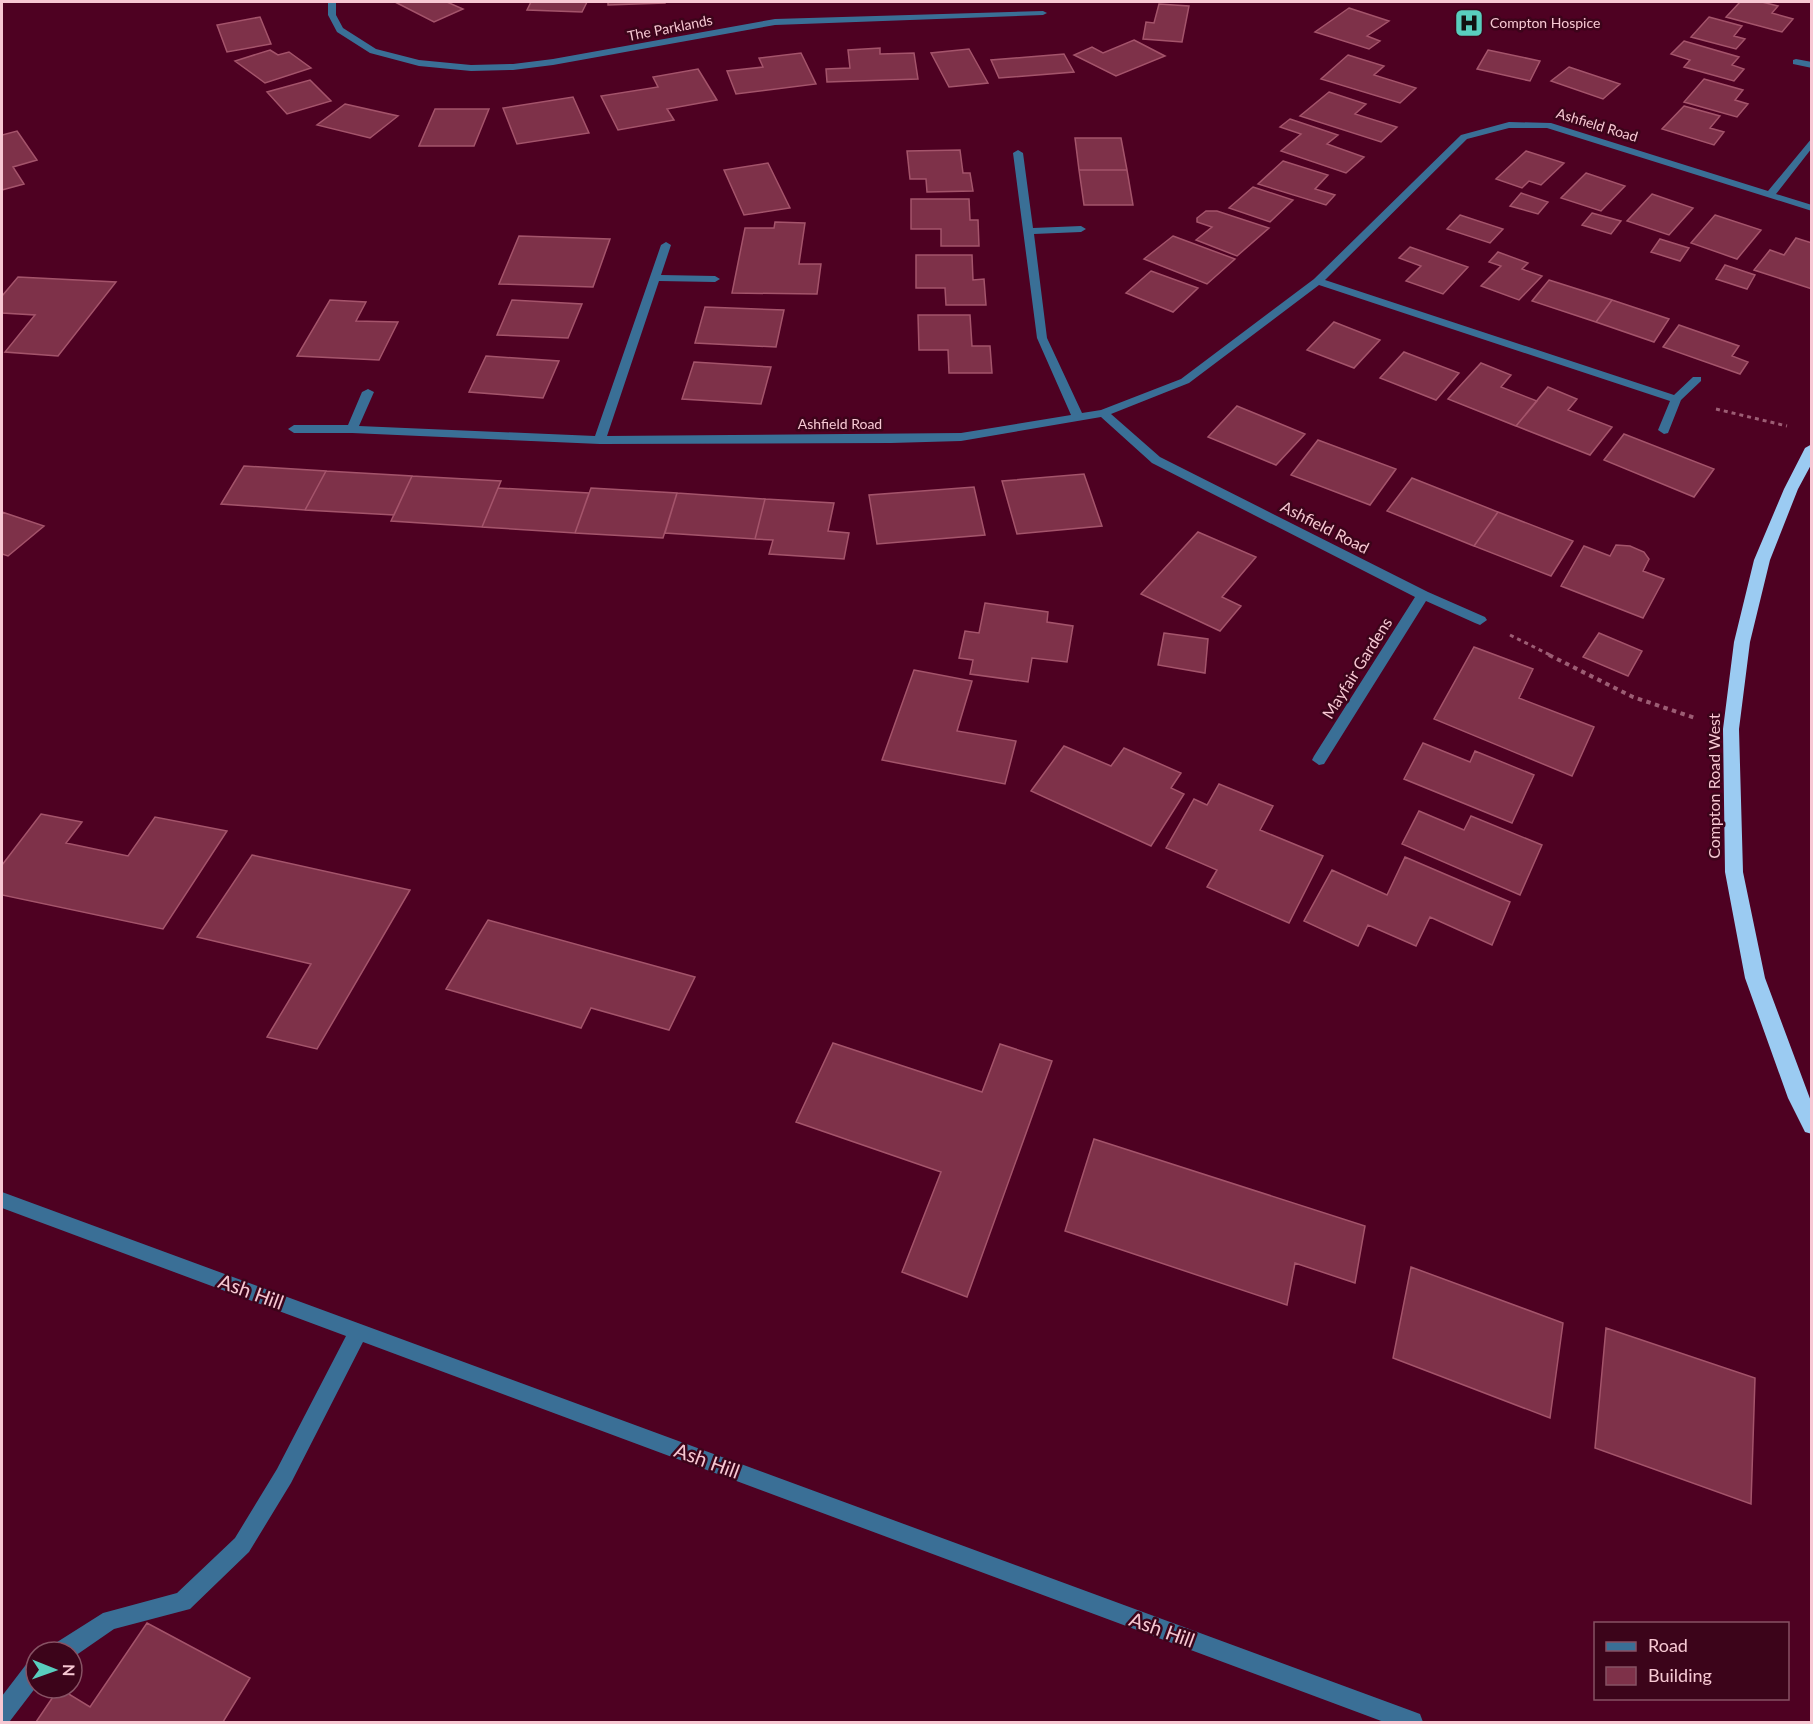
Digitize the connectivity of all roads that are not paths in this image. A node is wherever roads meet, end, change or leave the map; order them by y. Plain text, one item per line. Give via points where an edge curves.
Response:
1 (332, 2) edge
2 (1043, 13) dead end
3 (1796, 62) dead end
4 (1812, 65) edge
5 (1812, 141) edge
6 (1018, 153) dead end
7 (1769, 196) junction
8 (1812, 208) edge
9 (1081, 230) dead end
10 (1028, 231) junction
11 (666, 246) dead end
12 (656, 278) junction
13 (715, 279) dead end
14 (1318, 280) junction
15 (1697, 379) dead end
16 (369, 393) dead end
17 (1676, 399) junction
18 (1103, 412) junction
19 (1078, 417) junction
20 (294, 429) dead end
21 (352, 429) junction
22 (1664, 430) dead end
23 (600, 440) junction
24 (1812, 448) edge
25 (1422, 595) junction
26 (1480, 620) road end
27 (1319, 760) dead end
28 (1812, 1125) edge
29 (2, 1200) edge
30 (358, 1332) junction
31 (80, 1640) edge
32 (24, 1685) edge
33 (2, 1713) edge
34 (1412, 1722) edge

1 - 2 street, The Parklands via 332,15 340,30 373,51 419,63 471,68 553,62 776,22
3 - 4 street
5 - 7 street
6 - 10 street
7 - 8 street, Ashfield Road
7 - 14 street, Ashfield Road via 1548,125 1509,125 1464,137
9 - 10 street
10 - 19 street via 1042,338
11 - 12 street
12 - 13 street
12 - 23 street
14 - 17 street
14 - 18 street, Ashfield Road via 1185,381
15 - 17 street
16 - 21 street
17 - 22 street
18 - 19 street, Ashfield Road
18 - 25 street, Ashfield Road via 1156,460
19 - 23 street, Ashfield Road via 961,437
20 - 21 street, Ashfield Road
21 - 23 street, Ashfield Road
24 - 28 highway, Compton Road West via 1762,560 1742,642 1731,729 1734,872 1753,968 1798,1098
25 - 26 street, Ashfield Road
25 - 27 street, Mayfair Gardens
29 - 30 street, Ash Hill
30 - 31 street via 284,1476 242,1545 183,1602 110,1620
30 - 34 street, Ash Hill
32 - 33 street

